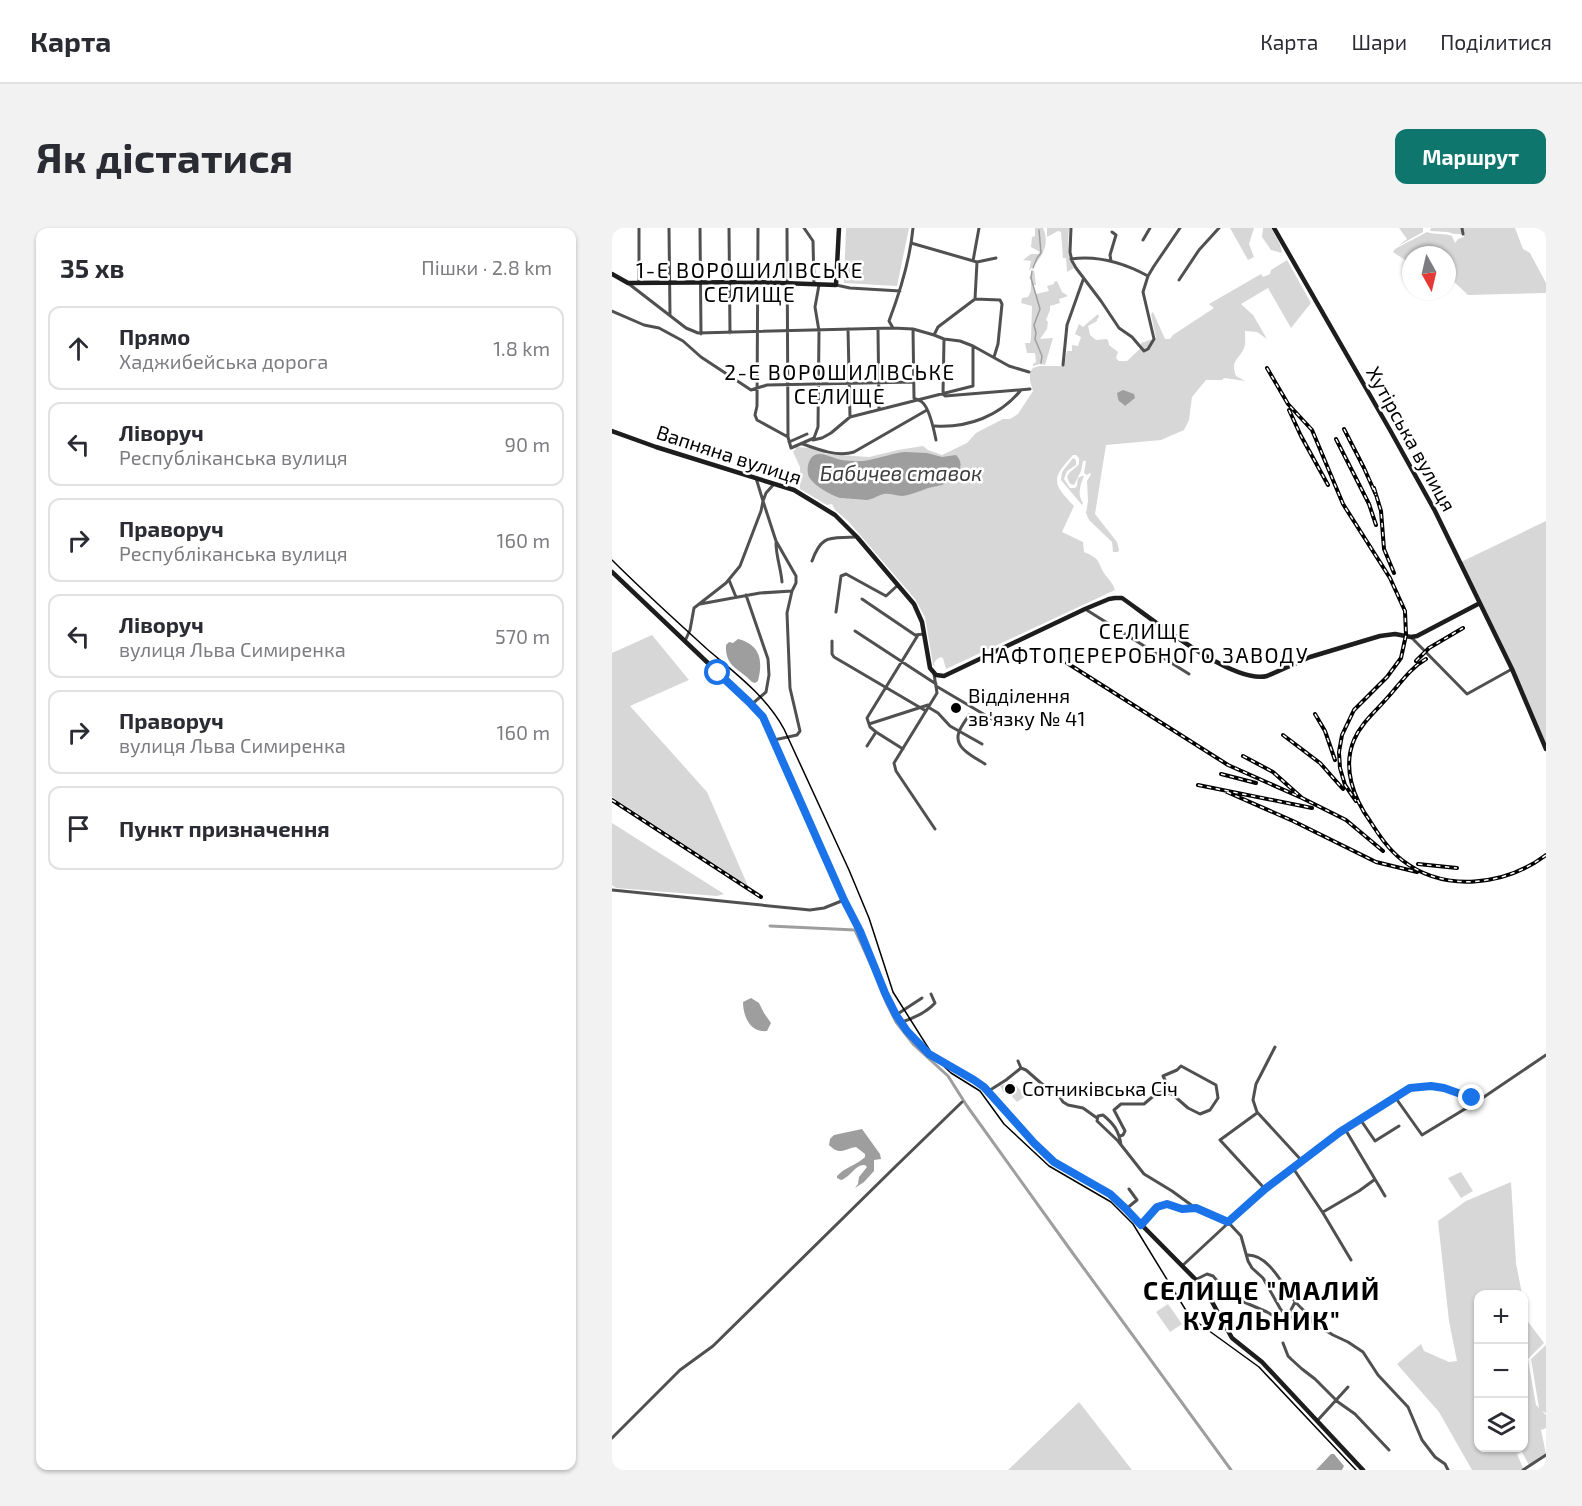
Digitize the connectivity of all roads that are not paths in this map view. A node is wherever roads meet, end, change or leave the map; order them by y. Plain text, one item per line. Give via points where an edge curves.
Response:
1 (639, 228) edge
2 (669, 228) edge
3 (700, 228) edge
4 (729, 228) edge
5 (758, 228) edge
6 (787, 228) edge
7 (804, 228) edge
8 (839, 228) edge
9 (913, 228) edge
10 (979, 228) edge
11 (1071, 228) edge
12 (1150, 228) edge
13 (1180, 228) edge
14 (1220, 228) edge
15 (1274, 228) edge
16 (1462, 228) edge
17 (1112, 232) dead end
18 (1463, 234) dead end
19 (1143, 240) dead end
20 (911, 243) junction
21 (996, 258) dead end
22 (1071, 258) junction
23 (1111, 261) junction
24 (975, 262) junction
25 (612, 274) edge
26 (1148, 276) junction
27 (1084, 280) junction
28 (1179, 280) dead end
29 (700, 282) junction
30 (728, 282) junction
31 (758, 282) junction
32 (788, 282) junction
33 (628, 283) junction
34 (639, 283) junction
35 (671, 283) junction
36 (817, 284) junction
37 (836, 285) junction
38 (900, 291) junction
39 (975, 299) junction
40 (612, 311) edge
41 (670, 315) junction
42 (889, 321) junction
43 (884, 328) junction
44 (893, 328) junction
45 (878, 329) junction
46 (913, 329) junction
47 (848, 330) junction
48 (788, 331) junction
49 (819, 331) junction
50 (759, 332) junction
51 (730, 333) junction
52 (701, 334) junction
53 (934, 335) junction
54 (944, 339) junction
55 (973, 346) junction
56 (994, 357) junction
57 (1063, 365) dead end
58 (1029, 372) dead end
59 (914, 382) junction
60 (879, 383) junction
61 (819, 384) junction
62 (849, 384) junction
63 (789, 385) junction
64 (757, 388) junction
65 (1030, 389) dead end
66 (1021, 390) junction
67 (943, 394) junction
68 (919, 400) junction
69 (879, 409) junction
70 (927, 410) junction
71 (850, 417) junction
72 (934, 426) junction
73 (612, 431) edge
74 (807, 434) dead end
75 (789, 440) junction
76 (811, 440) junction
77 (936, 440) dead end
78 (803, 444) junction
79 (756, 478) junction
80 (775, 484) junction
81 (763, 501) junction
82 (857, 537) junction
83 (776, 541) junction
84 (812, 561) dead end
85 (612, 572) edge
86 (729, 580) junction
87 (782, 582) dead end
88 (898, 585) junction
89 (792, 591) junction
90 (746, 595) junction
91 (736, 597) junction
92 (862, 599) dead end
93 (1480, 603) junction
94 (698, 604) junction
95 (1085, 609) junction
96 (836, 612) dead end
97 (855, 632) dead end
98 (921, 634) junction
99 (1411, 637) junction
100 (685, 640) junction
101 (832, 641) dead end
102 (902, 662) junction
103 (1512, 669) junction
104 (934, 674) junction
105 (1189, 674) dead end
106 (936, 685) junction
107 (886, 688) junction
108 (752, 704) junction
109 (929, 706) junction
110 (918, 708) junction
111 (926, 711) junction
112 (969, 715) dead end
113 (869, 724) junction
114 (1002, 725) dead end
115 (876, 732) junction
116 (959, 732) junction
117 (774, 740) junction
118 (982, 744) dead end
119 (867, 746) dead end
120 (903, 748) junction
121 (1546, 749) edge
122 (985, 764) dead end
123 (935, 829) dead end
124 (612, 890) edge
125 (844, 900) junction
126 (931, 994) dead end
127 (922, 998) dead end
128 (896, 1015) junction
129 (901, 1022) junction
130 (1275, 1047) dead end
131 (1546, 1055) edge
132 (1018, 1061) dead end
133 (1021, 1068) junction
134 (987, 1092) junction
135 (1172, 1094) junction
136 (1395, 1097) junction
137 (1478, 1101) junction
138 (962, 1102) dead end
139 (1257, 1112) junction
140 (1097, 1118) junction
141 (1360, 1119) junction
142 (1399, 1126) dead end
143 (1345, 1129) junction
144 (1120, 1136) junction
145 (1121, 1144) junction
146 (1302, 1161) junction
147 (1293, 1168) junction
148 (1374, 1179) junction
149 (1130, 1189) dead end
150 (1265, 1189) junction
151 (1385, 1196) dead end
152 (1196, 1208) junction
153 (1126, 1209) junction
154 (1323, 1212) junction
155 (1228, 1222) junction
156 (1141, 1225) junction
157 (1247, 1256) junction
158 (1351, 1260) dead end
159 (1182, 1266) junction
160 (1195, 1280) junction
161 (1295, 1301) junction
162 (1288, 1316) junction
163 (1312, 1323) junction
164 (1283, 1343) dead end
165 (1348, 1387) dead end
166 (1337, 1400) junction
167 (1317, 1420) junction
168 (612, 1438) edge
169 (1389, 1450) dead end
170 (1546, 1455) edge
171 (1363, 1470) edge
172 (1448, 1470) edge
173 (1523, 1470) edge

1 - 34 street
2 - 35 street
3 - 29 street
4 - 30 street
5 - 31 street
6 - 32 street
7 - 36 street via 813,241
8 - 37 street
9 - 20 street
10 - 24 street
11 - 22 street
12 - 19 street
13 - 26 street
14 - 28 street
15 - 93 street, Хутірська вулиця via 1435,511
16 - 18 street
17 - 23 street via 1116,235
20 - 24 street
20 - 38 street
21 - 24 street
22 - 23 street
22 - 27 street
23 - 26 street
24 - 39 street
25 - 33 street
26 - 27 street via 1143,292 1154,339 1144,351 1119,328
27 - 57 street via 1067,325
29 - 30 street
29 - 35 street
29 - 52 street
30 - 31 street
30 - 51 street
31 - 32 street
31 - 50 street
32 - 36 street
32 - 48 street
33 - 34 street
33 - 41 street
34 - 35 street
35 - 41 street
36 - 37 street
36 - 49 street
37 - 38 street
38 - 42 street
39 - 53 street via 938,327
39 - 56 street via 1002,301
40 - 64 street via 659,328 749,389
41 - 52 street
42 - 43 street
42 - 44 street
43 - 44 street
43 - 45 street
44 - 46 street
45 - 47 street
45 - 60 street
46 - 53 street
46 - 59 street
47 - 49 street
47 - 62 street
48 - 49 street
48 - 50 street
48 - 63 street
49 - 61 street
50 - 51 street
50 - 64 street
51 - 52 street
53 - 54 street
54 - 55 street
54 - 67 street
55 - 56 street
55 - 67 street via 973,386
56 - 58 street
59 - 60 street
59 - 68 street via 914,398
60 - 62 street
60 - 69 street
61 - 62 street
61 - 63 street
61 - 76 street via 818,427
62 - 71 street
63 - 64 street
63 - 75 street
64 - 75 street via 756,418
65 - 66 street
66 - 67 street
66 - 72 street via 979,421
67 - 68 street
68 - 69 street
68 - 70 street
69 - 71 street
70 - 72 street
70 - 78 street via 854,452 831,453
71 - 76 street via 831,433
72 - 77 street
73 - 79 street, Вапняна вулиця
74 - 75 street
75 - 78 street via 790,448
76 - 78 street
79 - 80 street, Вапняна вулиця
79 - 81 street
80 - 81 street
80 - 82 street, Вапняна вулиця via 795,490 828,510
81 - 83 street
81 - 86 street via 740,566
82 - 84 street via 831,537 815,552
82 - 88 street, Вапняна вулиця
83 - 87 street
83 - 89 street via 795,576
85 - 100 street
86 - 91 street
86 - 94 street
88 - 96 street via 886,596 846,574 841,576
88 - 98 street, Вапняна вулиця via 914,604 922,622
89 - 90 street
89 - 117 street via 787,613 790,688 800,731
90 - 91 street
90 - 108 street via 768,659 769,675 766,692
91 - 94 street
92 - 98 street via 915,635
93 - 99 street
93 - 103 street, Хутірська вулиця
94 - 100 street
95 - 99 street via 1122,598 1202,655 1257,677 1380,636
95 - 104 street via 945,676
95 - 105 street
97 - 102 street
98 - 102 street
98 - 104 street, Вапняна вулиця
99 - 103 street via 1467,694
100 - 108 street
101 - 107 street via 834,657
102 - 106 street
102 - 107 street
103 - 121 street, Хутірська вулиця
104 - 106 street
106 - 109 street via 938,693
106 - 114 street
107 - 110 street
107 - 113 street via 867,718
108 - 117 street
109 - 110 street
109 - 111 street
109 - 116 street
110 - 111 street
110 - 113 street
111 - 120 street
112 - 116 street
113 - 115 street
115 - 119 street
115 - 120 street
116 - 118 street
116 - 122 street via 961,747
117 - 125 street
120 - 123 street via 894,763 896,771
124 - 125 street via 810,910
125 - 128 street
126 - 129 street via 936,1002 932,1006
127 - 128 street
128 - 129 street
129 - 134 street via 929,1054
130 - 139 street via 1256,1084 1253,1100
131 - 137 street
132 - 133 street
133 - 134 street
133 - 140 street via 1056,1091 1063,1102 1083,1108
134 - 153 street via 1054,1162 1110,1194
135 - 135 street via 1200,1114 1210,1110 1218,1098 1216,1085 1181,1066 1163,1076
135 - 144 street via 1157,1093 1144,1104 1116,1107 1125,1131
136 - 137 street via 1410,1088 1431,1086
136 - 137 street via 1422,1135
136 - 141 street
138 - 168 street via 713,1346 680,1370
139 - 146 street
139 - 150 street via 1220,1140
140 - 144 street via 1103,1115
140 - 145 street
141 - 142 street via 1375,1141
141 - 143 street
143 - 146 street
143 - 148 street
144 - 145 street
145 - 152 street via 1144,1174
146 - 147 street
147 - 150 street
147 - 154 street
148 - 151 street
148 - 154 street
149 - 153 street via 1137,1200
150 - 155 street
152 - 155 street
152 - 156 street via 1162,1205
153 - 156 street
154 - 158 street
155 - 157 street via 1241,1236
155 - 159 street
156 - 159 street
157 - 161 street via 1255,1255 1276,1272
157 - 162 street
159 - 160 street
160 - 162 street via 1208,1274 1237,1299 1279,1319
160 - 167 street via 1232,1338 1262,1362
161 - 162 street
161 - 163 street via 1312,1318
162 - 163 street
163 - 172 street via 1363,1352 1408,1407 1422,1440
164 - 166 street via 1288,1356
165 - 166 street
166 - 167 street
166 - 169 street
167 - 171 street
170 - 173 street

